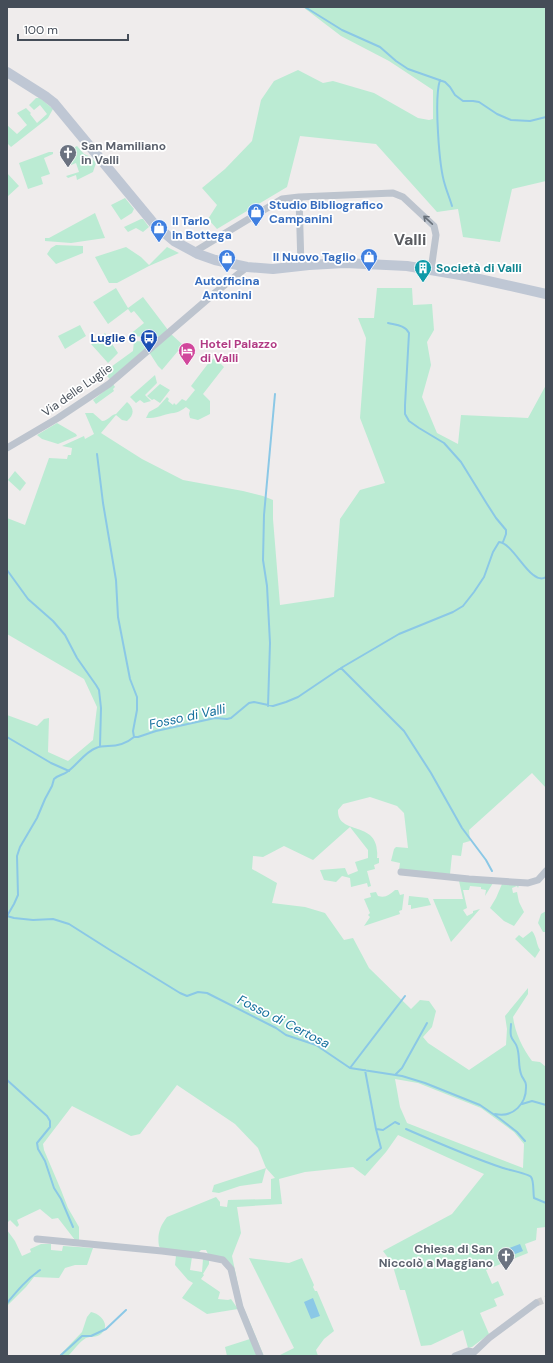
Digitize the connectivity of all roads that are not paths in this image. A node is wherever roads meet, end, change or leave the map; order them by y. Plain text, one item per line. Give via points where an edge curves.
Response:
1 (7, 72) edge
2 (299, 197) junction
3 (194, 252) junction
4 (301, 266) junction
5 (247, 267) junction
6 (431, 270) junction
7 (546, 294) edge
8 (7, 448) edge
9 (546, 871) edge
10 (401, 872) dead end
11 (38, 1239) dead end
12 (536, 1303) tunnel mouth
13 (471, 1354) edge
14 (260, 1356) edge
15 (455, 1356) edge

1 - 3 main road via 52,101 155,225 174,241
2 - 3 street via 280,200
2 - 4 street
6 -> 2 street via 436,229 400,196 390,193
3 - 5 main road
4 - 5 main road via 273,269
4 - 6 main road via 357,263
5 - 8 street, Via delle Luglie via 103,388
6 - 7 main road
9 - 10 street via 538,880 528,882
11 - 14 street via 209,1256 223,1260 231,1269 240,1307
12 - 13 street
13 - 15 street via 468,1351

